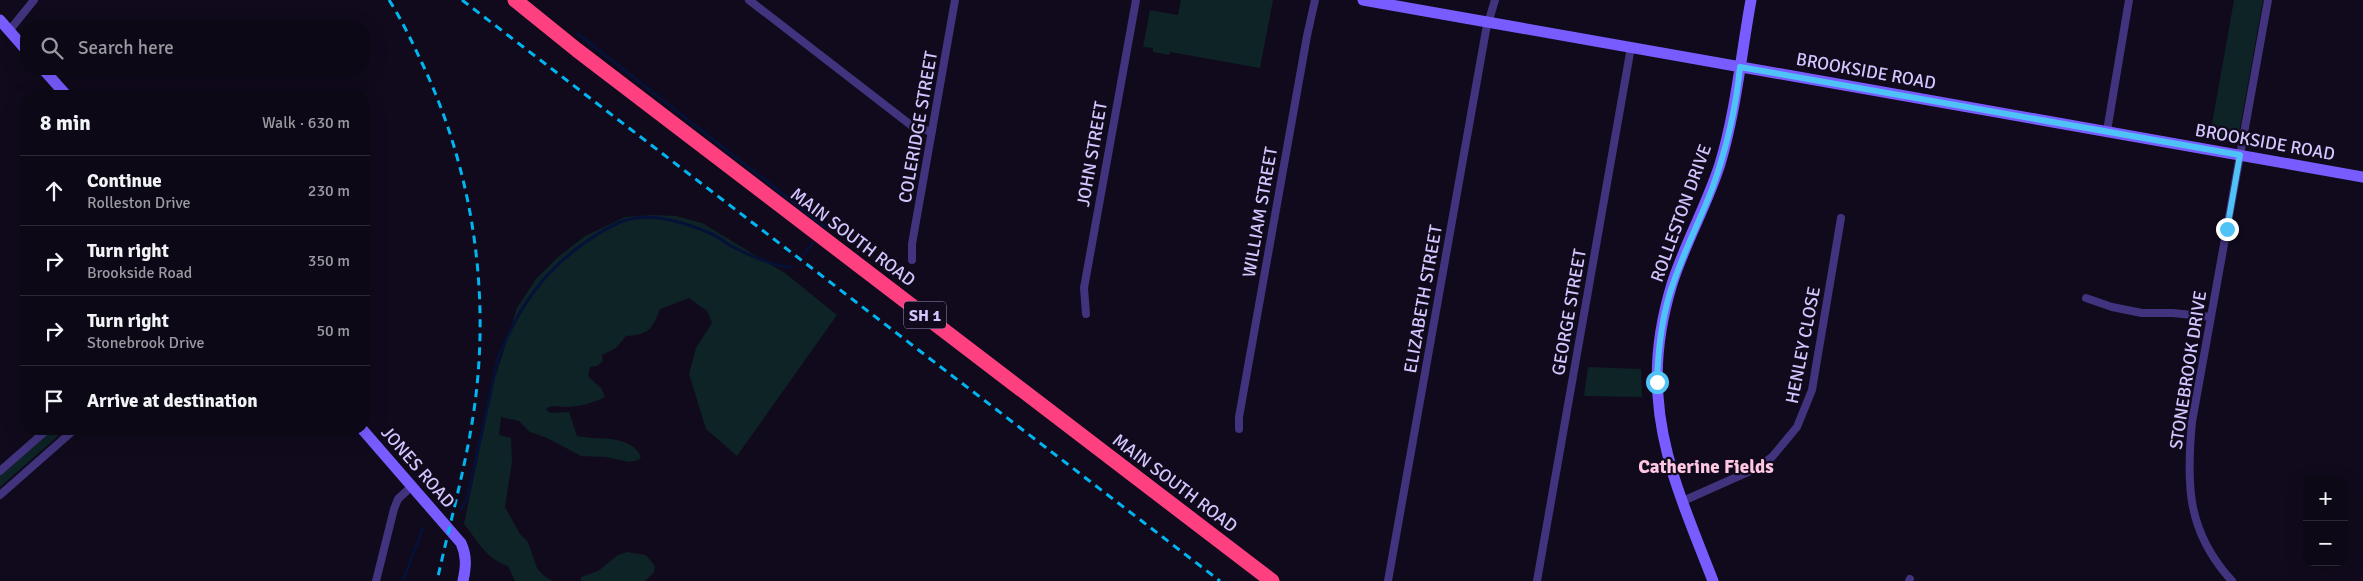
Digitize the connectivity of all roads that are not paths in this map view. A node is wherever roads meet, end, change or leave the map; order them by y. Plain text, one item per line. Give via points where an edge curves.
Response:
1 (34, 0) edge
2 (510, 0) edge
3 (515, 0) edge
4 (748, 0) edge
5 (955, 0) edge
6 (1136, 0) edge
7 (1315, 0) edge
8 (1363, 0) edge
9 (1495, 0) edge
10 (1751, 0) edge
11 (2129, 0) edge
12 (2268, 0) edge
13 (530, 14) junction
14 (0, 20) edge
15 (1489, 22) junction
16 (9, 31) junction
17 (20, 43) edge
18 (1631, 47) junction
19 (1740, 67) junction
20 (48, 75) edge
21 (62, 90) edge
22 (2107, 131) junction
23 (932, 132) junction
24 (2240, 155) junction
25 (2363, 177) edge
26 (1842, 218) dead end
27 (912, 260) dead end
28 (2086, 298) dead end
29 (1086, 314) dead end
30 (2211, 318) junction
31 (1239, 430) dead end
32 (41, 435) edge
33 (68, 435) edge
34 (367, 435) edge
35 (0, 471) edge
36 (412, 486) junction
37 (0, 495) edge
38 (1682, 501) junction
39 (376, 581) edge
40 (462, 581) edge
41 (1272, 581) edge
42 (1388, 581) edge
43 (1537, 581) edge
44 (1713, 581) edge
45 (2232, 581) edge

1 - 16 street
2 - 13 highway, MAIN SOUTH ROAD / SH 1
3 - 13 highway, MAIN SOUTH ROAD / SH 1
4 - 23 street via 912,126
5 - 23 street, COLERIDGE STREET
6 - 29 street, JOHN STREET via 1084,288
7 - 31 street, WILLIAM STREET via 1306,36
8 - 15 street, BROOKSIDE ROAD
9 - 15 street, ELIZABETH STREET
10 - 19 street, ROLLESTON DRIVE
11 - 22 street
12 - 24 street, STONEBROOK DRIVE
13 - 41 highway, MAIN SOUTH ROAD / SH 1
14 - 16 street
15 - 18 street, BROOKSIDE ROAD
15 - 42 street, ELIZABETH STREET
16 - 17 street
18 - 19 street, BROOKSIDE ROAD
18 - 43 street, GEORGE STREET
19 - 22 street, BROOKSIDE ROAD
19 - 38 street, ROLLESTON DRIVE via 1721,161 1673,283 1660,338 1657,382 1661,424
20 - 21 street
22 - 24 street, BROOKSIDE ROAD
23 - 27 street, COLERIDGE STREET
24 - 25 street, BROOKSIDE ROAD
24 - 30 street, STONEBROOK DRIVE
26 - 38 street, HENLEY CLOSE via 1812,390 1797,427 1772,457 1757,468
28 - 30 street via 2142,313 2173,312
30 - 45 street, STONEBROOK DRIVE via 2192,422 2188,480 2200,532
32 - 35 street
33 - 37 street
34 - 36 street, JONES ROAD
36 - 39 street via 398,499 392,513
36 - 40 street, JONES ROAD via 461,543 465,555
38 - 44 street, ROLLESTON DRIVE

